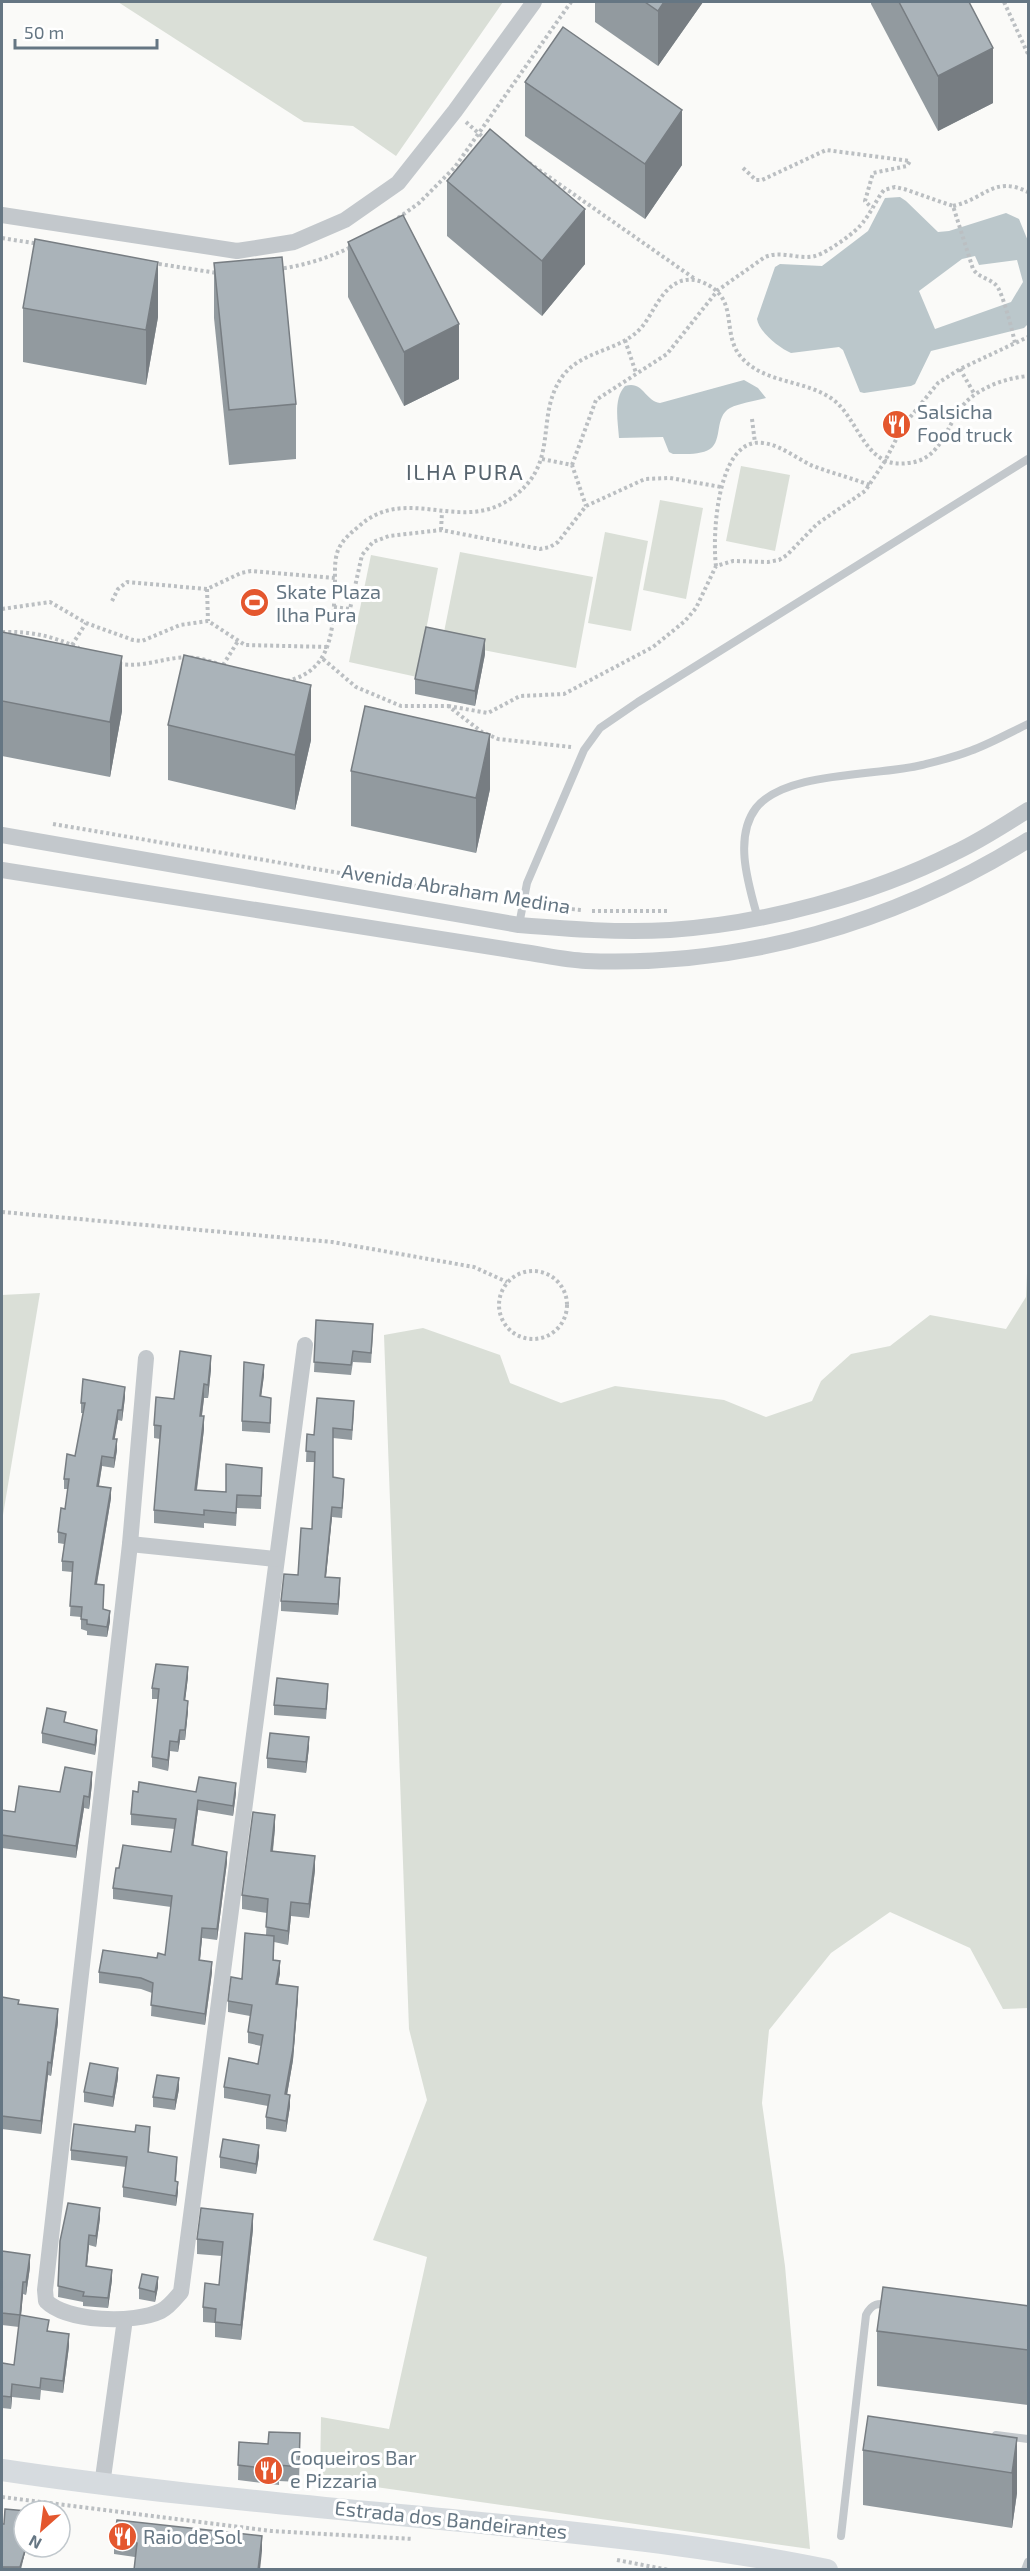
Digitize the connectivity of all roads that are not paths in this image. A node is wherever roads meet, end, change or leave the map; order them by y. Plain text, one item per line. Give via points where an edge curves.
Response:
1 (534, 2) edge
2 (2, 215) edge
3 (1029, 459) edge
4 (1029, 724) edge
5 (1029, 810) edge
6 (2, 835) edge
7 (1029, 840) edge
8 (2, 870) edge
9 (333, 892) junction
10 (375, 900) junction
11 (758, 920) junction
12 (327, 922) junction
13 (519, 925) junction
14 (367, 928) junction
15 (305, 1345) dead end
16 (146, 1358) dead end
17 (130, 1544) junction
18 (275, 1558) junction
19 (900, 2306) edge
20 (125, 2319) junction
21 (855, 2418) junction
22 (867, 2419) edge
23 (982, 2433) edge
24 (1029, 2439) edge
25 (2, 2470) edge
26 (102, 2485) junction
27 (841, 2536) dead end
28 (1029, 2562) edge
29 (827, 2570) edge
30 (1025, 2570) edge

1 - 2 street via 398,183 345,219 294,242 237,251
3 - 13 lane via 600,728 584,750 527,883
4 - 11 lane via 971,751 919,766 820,778 773,793 757,808 744,840
5 - 11 street, Avenida Abraham Medina via 954,853 883,884
6 - 9 street, Avenida Abraham Medina
7 - 14 street via 946,886 841,928 797,941 692,958 584,961
8 - 12 street
9 - 10 street, Avenida Abraham Medina
9 - 12 street via 339,911
10 - 13 street, Avenida Abraham Medina
10 - 14 street via 361,909
11 - 13 street, Avenida Abraham Medina via 669,930
12 - 14 street
15 - 18 street
16 - 17 street
17 - 18 street
17 - 20 street via 45,2290 45,2301 60,2311
18 - 20 street via 181,2292 161,2311
19 - 21 lane via 878,2303 866,2315
20 - 26 street
21 - 22 lane
21 - 27 lane
23 - 24 lane
25 - 26 main road, Estrada dos Bandeirantes
26 - 29 main road, Estrada dos Bandeirantes via 678,2544
28 - 30 lane

